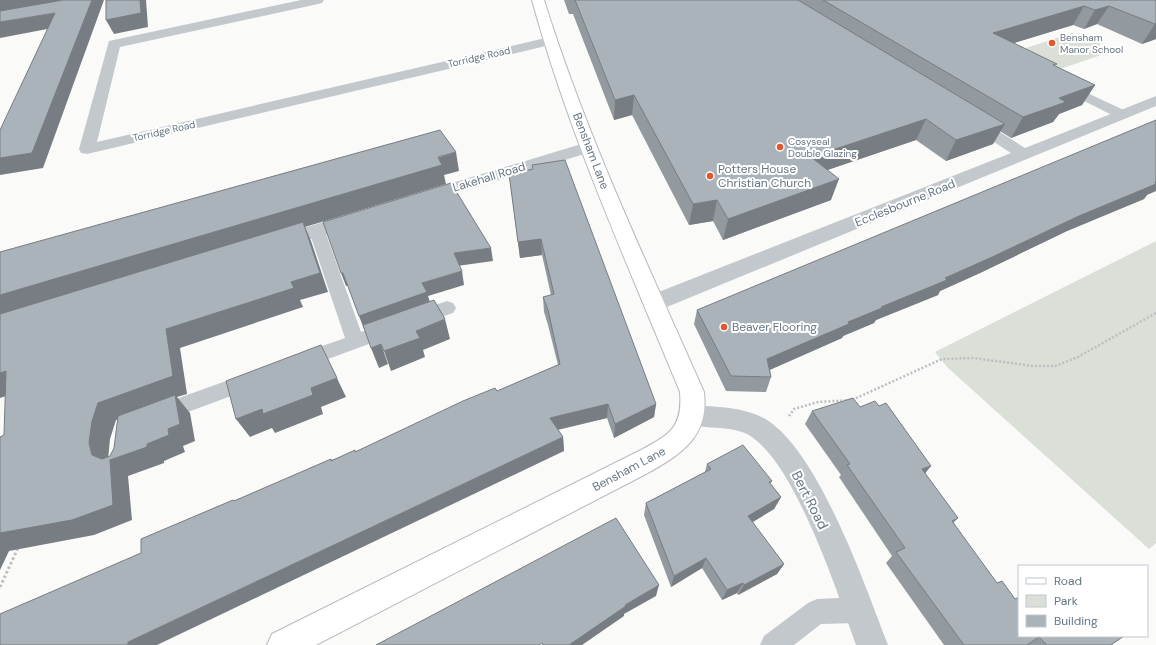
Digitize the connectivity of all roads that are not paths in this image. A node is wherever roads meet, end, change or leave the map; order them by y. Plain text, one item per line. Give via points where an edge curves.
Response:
1 (318, 0) edge
2 (538, 0) edge
3 (550, 41) junction
4 (1053, 80) edge
5 (1156, 101) edge
6 (958, 113) edge
7 (1123, 115) junction
8 (588, 147) junction
9 (1025, 155) junction
10 (407, 203) edge
11 (370, 214) edge
12 (317, 231) junction
13 (264, 247) edge
14 (654, 302) junction
15 (447, 308) dead end
16 (355, 341) junction
17 (288, 366) edge
18 (266, 374) edge
19 (693, 416) junction
20 (146, 419) edge
21 (858, 610) junction
22 (283, 645) edge
23 (772, 645) edge
24 (872, 645) edge

1 - 3 street, Torridge Road via 114,44 87,149
2 - 3 street, Bensham Lane
3 - 8 street, Bensham Lane
4 - 7 lane
5 - 7 street, Ecclesbourne Road
6 - 9 street
7 - 9 street, Ecclesbourne Road
8 - 10 street, Lakehall Road
8 - 14 street, Bensham Lane
9 - 14 street, Ecclesbourne Road
11 - 12 street
12 - 13 street
12 - 16 lane
14 - 19 street, Bensham Lane via 692,392
15 - 16 lane
16 - 17 lane
18 - 20 lane
19 - 21 street, Bert Road via 747,422 772,439 789,461 809,495
19 - 22 street, Bensham Lane via 682,436 657,455
21 - 23 lane via 817,612
21 - 24 street, Bert Road

